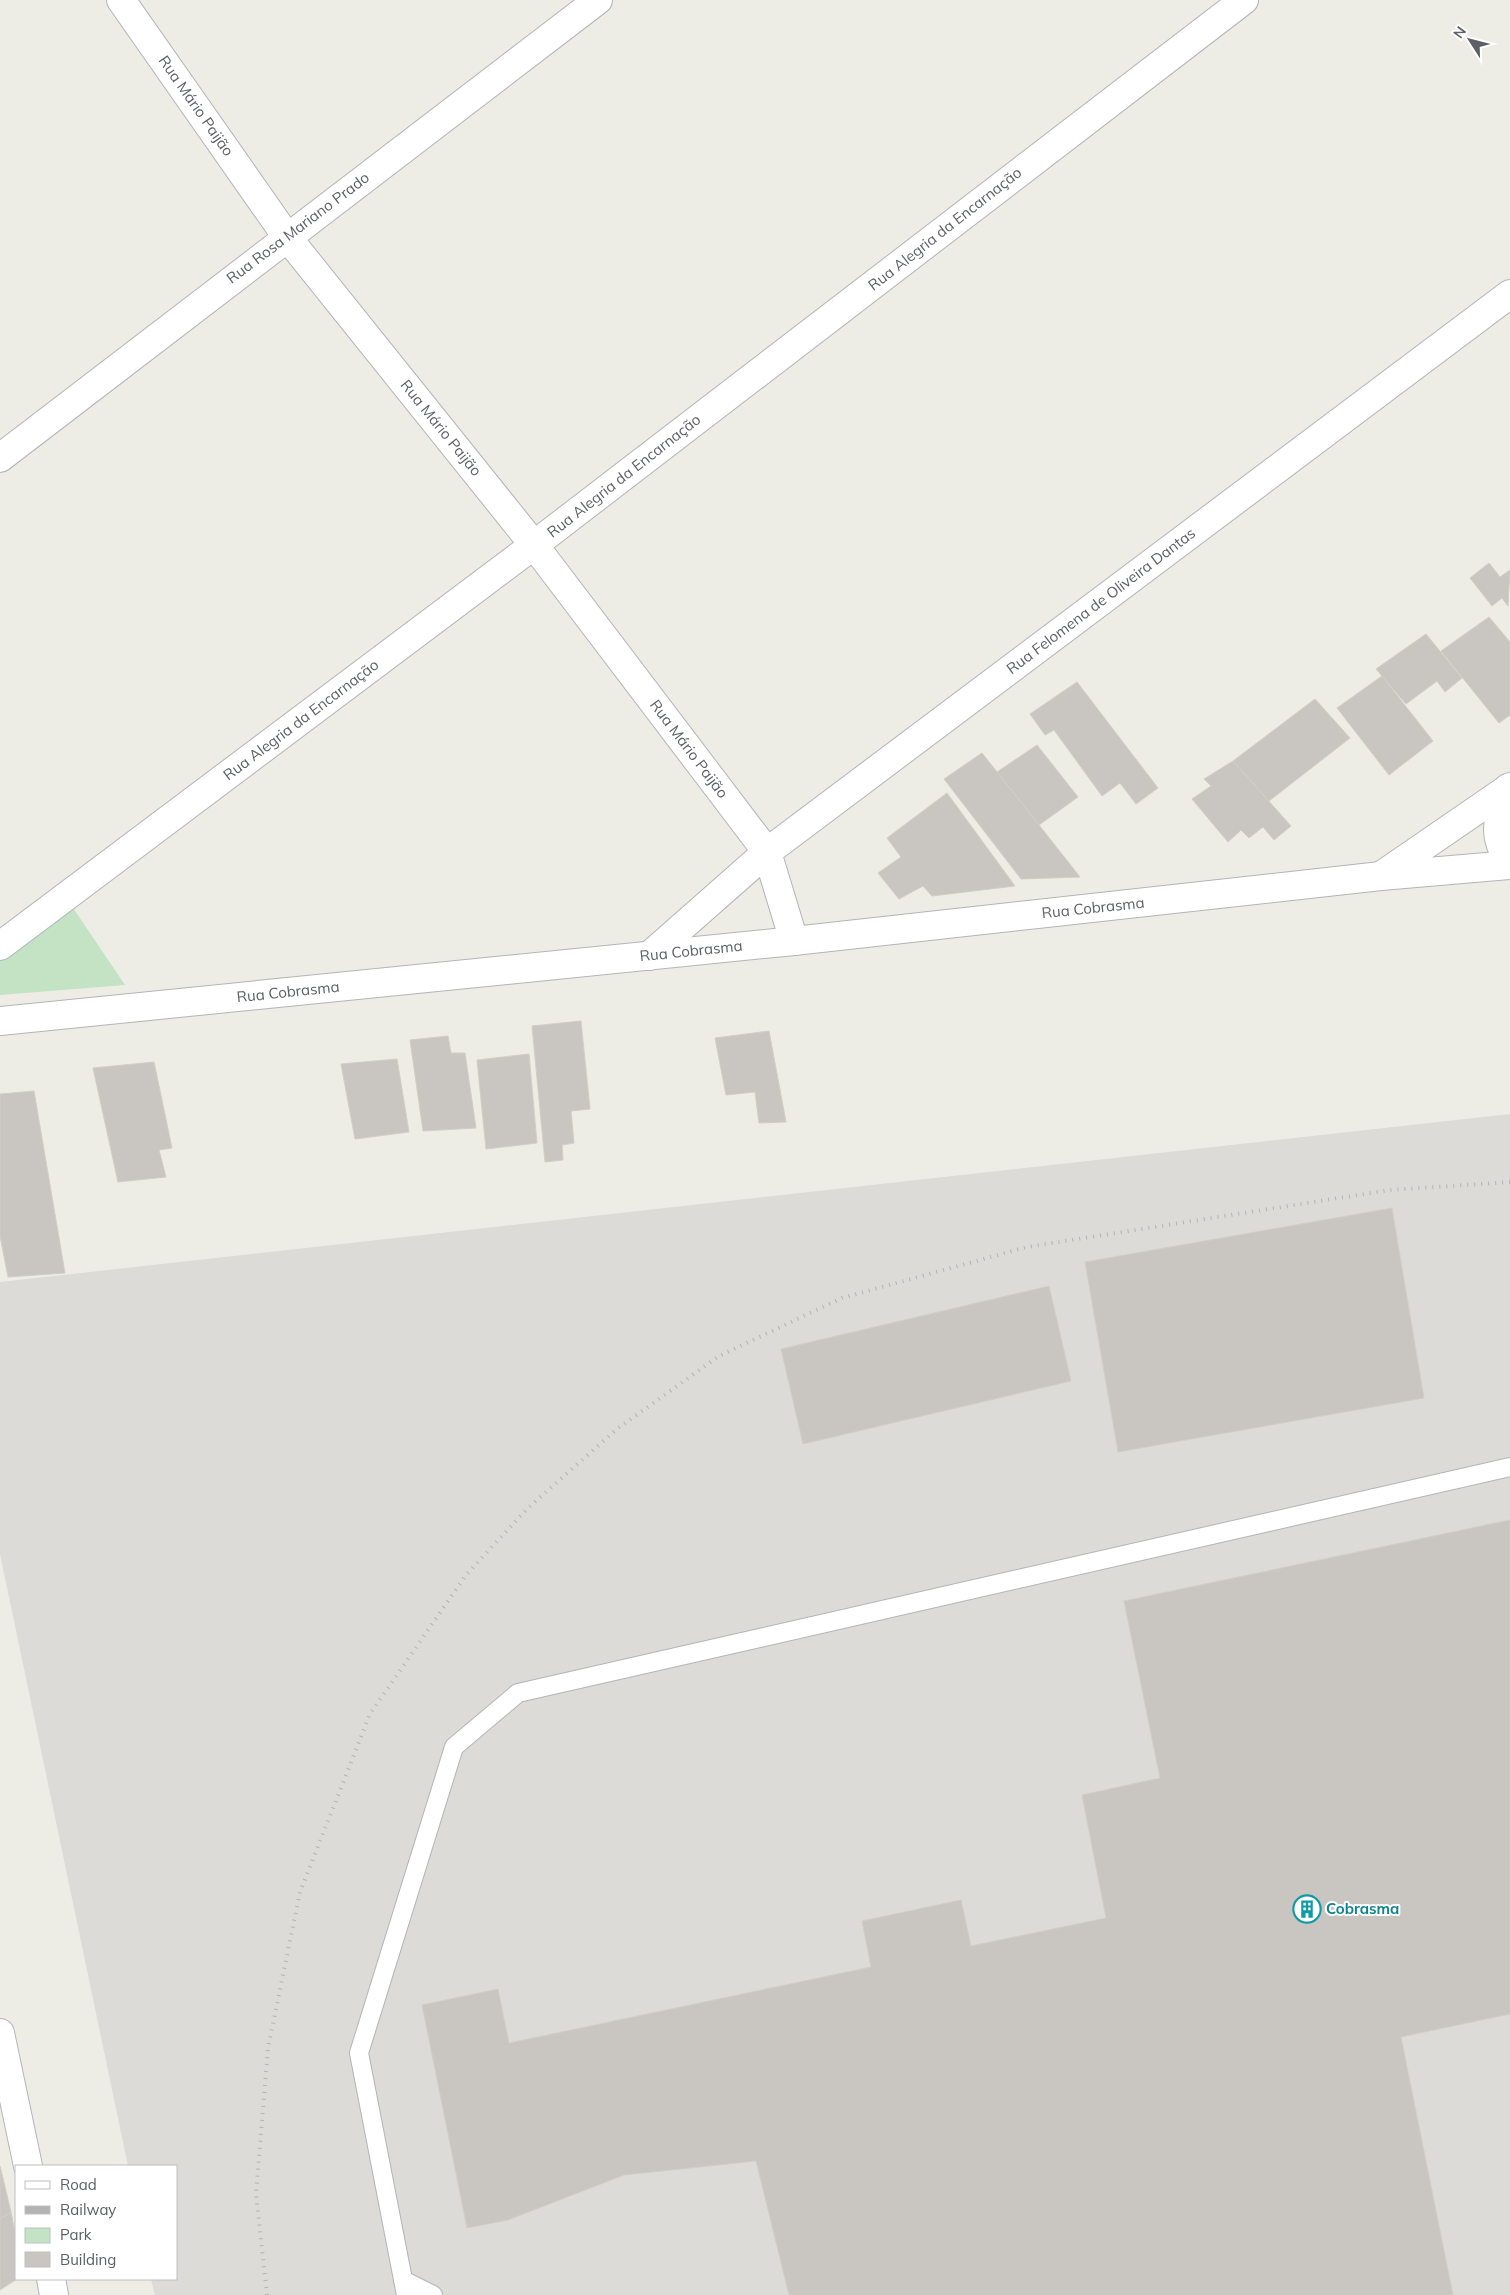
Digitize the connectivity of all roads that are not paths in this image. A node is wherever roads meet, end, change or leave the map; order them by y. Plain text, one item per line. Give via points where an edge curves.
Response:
1 (121, 0) edge
2 (598, 0) edge
3 (1244, 0) edge
4 (287, 237) junction
5 (1510, 294) edge
6 (0, 458) edge
7 (534, 545) junction
8 (1509, 787) edge
9 (767, 852) junction
10 (1510, 864) edge
11 (1381, 876) junction
12 (794, 941) junction
13 (0, 946) edge
14 (649, 956) junction
15 (0, 1021) edge
16 (1510, 1467) edge
17 (0, 2033) edge
18 (28, 2165) edge
19 (51, 2280) edge
20 (404, 2287) edge
21 (54, 2295) edge
22 (433, 2295) edge

1 - 4 street, Rua Mário Paijão
2 - 4 street, Rua Rosa Mariano Prado
3 - 7 street, Rua Alegria da Encarnação
4 - 6 street, Rua Rosa Mariano Prado
4 - 7 street, Rua Mário Paijão
5 - 9 street, Rua Felomena de Oliveira Dantas
7 - 9 street, Rua Mário Paijão
7 - 13 street, Rua Alegria da Encarnação
8 - 10 street, Rua Cobrasma via 1496,826 1501,849
8 - 11 street, Rua Cobrasma
9 - 12 street
9 - 14 street, Rua Felomena de Oliveira Dantas
10 - 11 street, Rua Cobrasma
11 - 12 street, Rua Cobrasma
12 - 14 street, Rua Cobrasma
14 - 15 street, Rua Cobrasma
16 - 20 lane via 518,1693 454,1747 358,2052
17 - 18 street
19 - 21 street
20 - 22 lane

